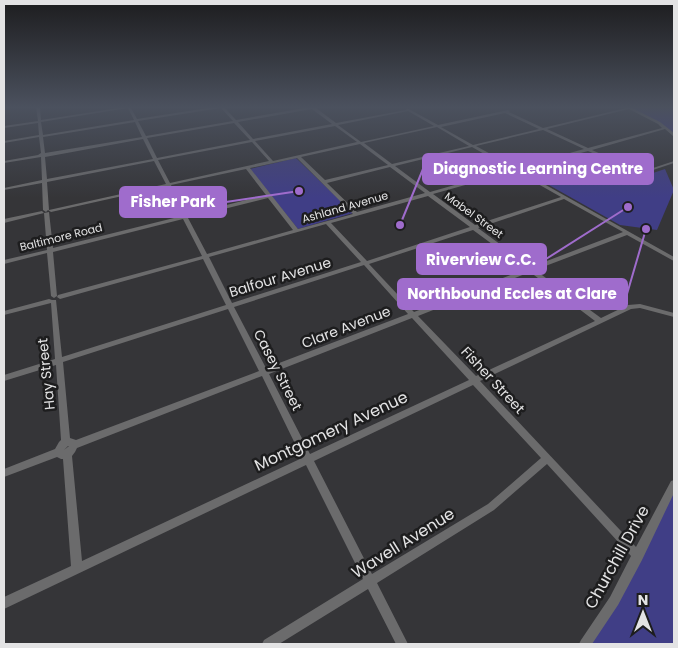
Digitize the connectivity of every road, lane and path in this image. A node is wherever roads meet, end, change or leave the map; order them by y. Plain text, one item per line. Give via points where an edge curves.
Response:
1 (33, 137) edge
2 (40, 137) edge
3 (148, 137) edge
4 (248, 137) edge
5 (270, 137) edge
6 (353, 137) edge
7 (387, 137) edge
8 (457, 137) edge
9 (508, 137) edge
10 (561, 137) edge
11 (631, 137) edge
12 (144, 138) junction
13 (251, 141) junction
14 (4, 142) edge
15 (361, 143) junction
16 (472, 146) junction
17 (588, 149) junction
18 (43, 155) junction
19 (298, 157) junction
20 (155, 160) junction
21 (4, 162) edge
22 (272, 162) junction
23 (674, 162) edge
24 (392, 166) junction
25 (247, 168) junction
26 (515, 170) junction
27 (44, 182) junction
28 (324, 182) junction
29 (168, 185) junction
30 (4, 189) edge
31 (429, 194) junction
32 (270, 196) junction
33 (564, 198) junction
34 (47, 212) junction
35 (356, 214) junction
36 (186, 217) junction
37 (4, 221) edge
38 (327, 222) junction
39 (476, 228) junction
40 (297, 231) junction
41 (626, 233) junction
42 (51, 250) junction
43 (204, 257) junction
44 (674, 259) edge
45 (4, 262) edge
46 (365, 264) junction
47 (531, 269) junction
48 (54, 299) junction
49 (229, 306) junction
50 (4, 313) edge
51 (414, 315) junction
52 (674, 315) edge
53 (600, 320) junction
54 (59, 360) junction
55 (264, 373) junction
56 (4, 378) edge
57 (475, 380) junction
58 (70, 444) junction
59 (62, 453) junction
60 (547, 458) junction
61 (308, 459) junction
62 (4, 473) edge
63 (674, 484) edge
64 (638, 556) junction
65 (77, 568) junction
66 (370, 582) junction
67 (4, 602) edge
68 (268, 644) edge
69 (402, 644) edge
70 (585, 644) edge

1 - 14 street
2 - 18 street, Hay Street
3 - 12 street
4 - 13 street
5 - 13 street
6 - 15 street, Mabel Street
7 - 15 street
8 - 16 street
9 - 16 street
10 - 17 street
11 - 17 street, Ashland Avenue
12 - 18 street
12 - 20 street, Casey Street
13 - 20 street
13 - 22 street
15 - 19 street
15 - 24 street, Mabel Street
16 - 24 street
16 - 26 street
17 - 23 street via 640,171
17 - 26 street, Ashland Avenue
18 - 21 street
18 - 27 street, Hay Street
19 - 22 street
19 - 28 street
20 - 27 street
20 - 29 street, Casey Street
22 - 25 street
24 - 28 street
24 - 31 street, Mabel Street
25 - 29 street
25 - 32 street
26 - 31 street, Ashland Avenue
26 - 33 street
27 - 30 street
27 - 34 street, Hay Street
28 - 35 street
29 - 34 street
29 - 36 street, Casey Street
31 - 35 street, Ashland Avenue
31 - 39 street, Mabel Street
32 - 36 street, Baltimore Road
32 - 40 street
33 - 39 street, Balfour Avenue
33 - 41 street
34 - 37 street
34 - 42 street, Hay Street
35 - 38 street, Ashland Avenue
36 - 42 street, Baltimore Road
36 - 43 street, Casey Street
38 - 40 street, Ashland Avenue
38 - 46 street, Fisher Street
39 - 46 street, Balfour Avenue
39 - 47 street, Mabel Street
40 - 43 street, Ashland Avenue
41 - 44 street
41 - 47 street, Clare Avenue
42 - 45 street, Baltimore Road
42 - 48 street, Hay Street
43 - 48 street, Ashland Avenue
43 - 49 street, Casey Street
46 - 49 street, Balfour Avenue
46 - 51 street, Fisher Street
47 - 51 street, Clare Avenue
47 - 53 street, Mabel Street
48 - 50 street, Ashland Avenue
48 - 54 street, Hay Street
49 - 54 street, Balfour Avenue
49 - 55 street, Casey Street
51 - 55 street, Clare Avenue
51 - 57 street, Fisher Street
52 - 53 street, Montgomery Avenue via 634,306
53 - 57 street, Montgomery Avenue
54 - 56 street, Balfour Avenue
54 - 58 street, Hay Street
55 - 58 street, Clare Avenue
55 - 61 street, Casey Street
57 - 60 street, Fisher Street
57 - 61 street, Montgomery Avenue
58 - 59 street via 72,450
59 - 62 street
59 - 65 street
60 - 64 street, Fisher Street
60 - 66 street, Wavell Avenue via 492,507
61 - 65 street, Montgomery Avenue
61 - 66 street, Casey Street
63 - 64 street, Churchill Drive
64 - 70 street, Churchill Drive via 614,601
65 - 67 street, Montgomery Avenue
66 - 68 street, Wavell Avenue
66 - 69 street, Casey Street

